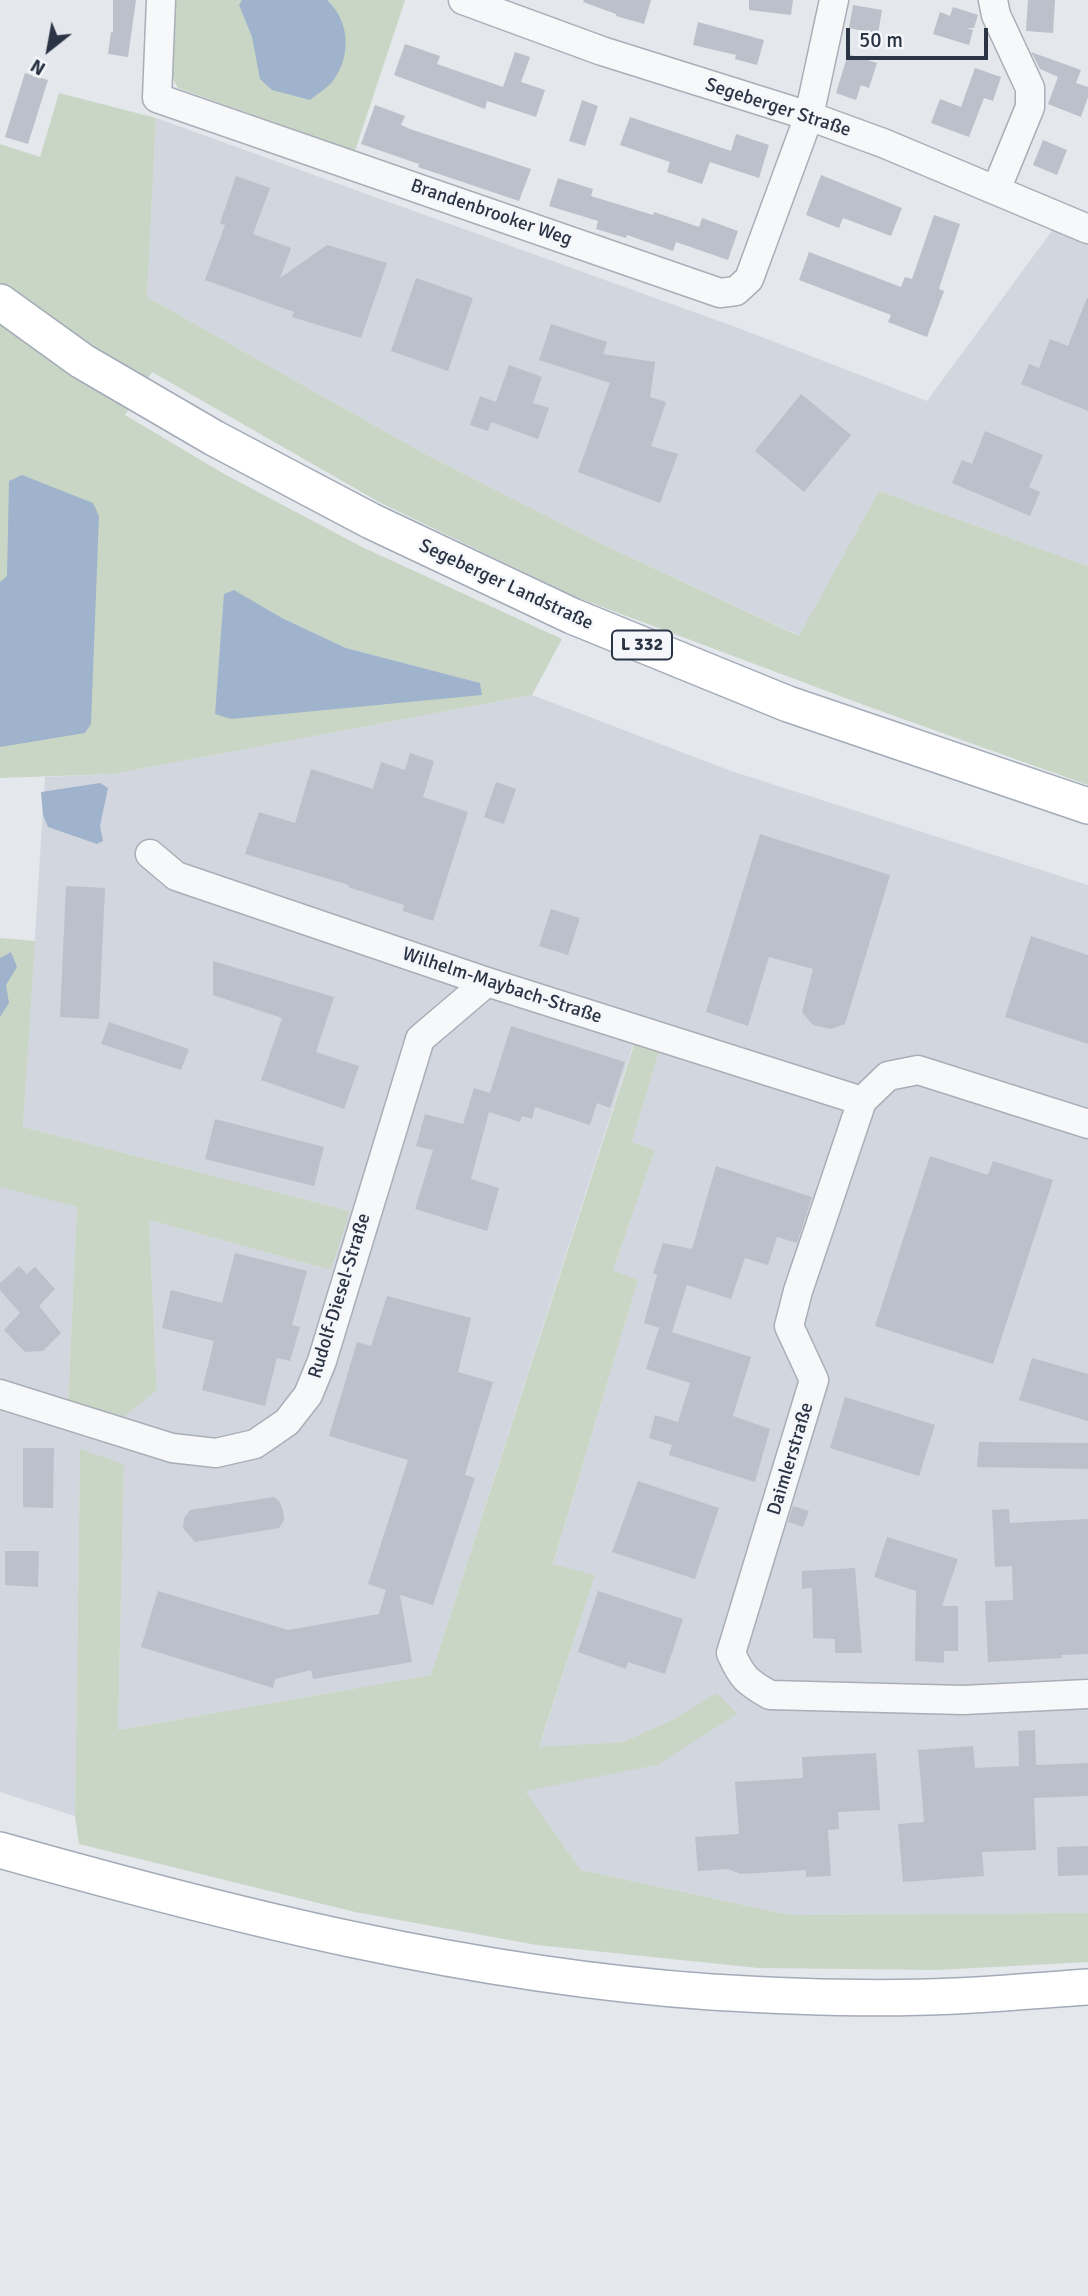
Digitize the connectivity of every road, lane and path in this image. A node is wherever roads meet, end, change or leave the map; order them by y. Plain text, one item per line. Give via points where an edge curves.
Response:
1 (161, 0) edge
2 (834, 0) edge
3 (993, 0) edge
4 (466, 1) edge
5 (809, 116) junction
6 (996, 190) junction
7 (1088, 229) edge
8 (0, 302) edge
9 (1088, 806) edge
10 (150, 854) dead end
11 (487, 982) junction
12 (862, 1101) junction
13 (1088, 1124) edge
14 (0, 1394) edge
15 (1088, 1694) edge
16 (0, 1850) edge
17 (1088, 1987) edge

1 - 5 street, Brandenbrooker Weg via 157,98 720,293 736,291 749,279
2 - 5 street
3 - 6 street via 1030,88 1030,107
4 - 5 street, Segeberger Straße via 602,51
5 - 6 street, Segeberger Straße
6 - 7 street, Segeberger Straße
8 - 9 main road, Segeberger Landstraße / L 332 via 82,361 214,438 371,521 572,616 788,704
10 - 11 street, Wilhelm-Maybach-Straße via 176,876
11 - 12 street, Wilhelm-Maybach-Straße
11 - 14 street, Rudolf-Diesel-Straße via 420,1039 321,1361 308,1395 287,1423 255,1444 216,1453 172,1448
12 - 13 street, Daimlerstraße via 888,1076 918,1070
12 - 15 street, Daimlerstraße via 789,1326 814,1380 732,1653 740,1674 770,1696 963,1700
16 - 17 main road via 269,1923 539,1972 710,1992 851,1997 953,1997

